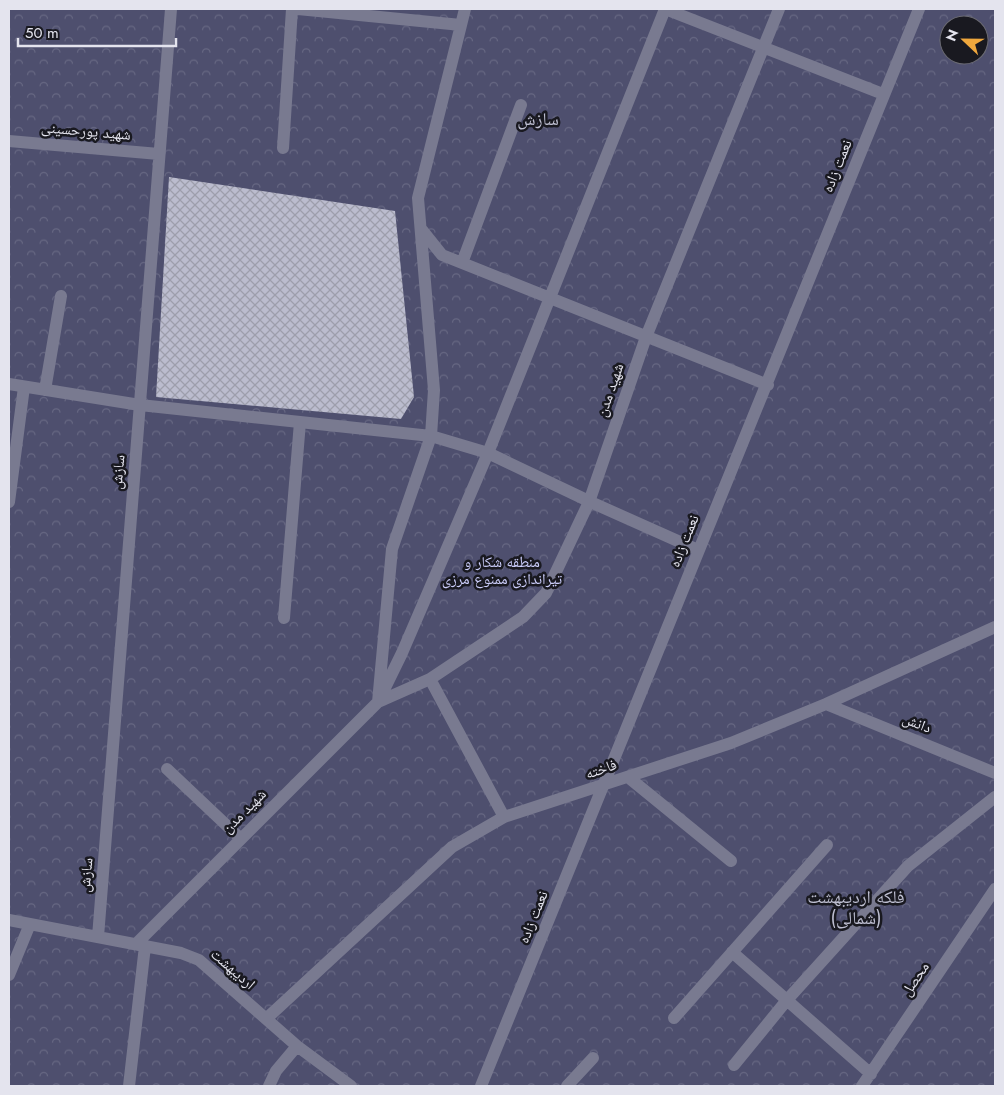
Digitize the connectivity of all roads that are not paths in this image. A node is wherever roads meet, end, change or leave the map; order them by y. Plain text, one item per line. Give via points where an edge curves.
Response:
1 (171, 9) edge
2 (292, 9) edge
3 (298, 9) edge
4 (466, 9) edge
5 (665, 9) edge
6 (779, 9) edge
7 (919, 9) edge
8 (461, 25) junction
9 (763, 47) junction
10 (883, 94) junction
11 (521, 105) dead end
12 (9, 140) edge
13 (282, 148) dead end
14 (159, 154) junction
15 (422, 230) junction
16 (462, 263) junction
17 (61, 296) dead end
18 (550, 298) junction
19 (646, 337) junction
20 (9, 384) edge
21 (768, 384) junction
22 (24, 386) junction
23 (45, 390) junction
24 (140, 405) junction
25 (300, 422) junction
26 (431, 436) junction
27 (488, 453) junction
28 (9, 502) edge
29 (589, 502) junction
30 (698, 550) junction
31 (284, 618) dead end
32 (995, 627) edge
33 (430, 679) junction
34 (378, 702) junction
35 (826, 704) junction
36 (168, 768) dead end
37 (995, 773) edge
38 (628, 777) junction
39 (603, 786) junction
40 (995, 798) edge
41 (504, 817) junction
42 (240, 838) junction
43 (827, 845) dead end
44 (731, 862) dead end
45 (995, 889) edge
46 (9, 920) edge
47 (30, 924) junction
48 (98, 937) junction
49 (140, 945) junction
50 (732, 952) junction
51 (9, 975) edge
52 (787, 1000) junction
53 (674, 1018) dead end
54 (266, 1019) junction
55 (297, 1046) junction
56 (592, 1058) dead end
57 (734, 1065) dead end
58 (871, 1074) junction
59 (129, 1086) edge
60 (269, 1086) edge
61 (351, 1086) edge
62 (481, 1086) edge
63 (567, 1086) edge
64 (862, 1086) edge

1 - 14 street, سازش
2 - 13 street
3 - 8 street
4 - 8 street
5 - 9 street
5 - 18 street, شهید مدن
6 - 9 street, شهید مدن
7 - 10 street, نعمت زاده
8 - 15 street via 418,198
9 - 10 street
9 - 19 street, شهید مدن
10 - 21 street, نعمت زاده
11 - 16 street
12 - 14 street, شهید پورحسینی
14 - 24 street, سازش
15 - 16 street via 442,255
15 - 26 street via 434,390
16 - 18 street
17 - 23 street
18 - 19 street
18 - 27 street, شهید مدن
19 - 21 street
19 - 29 street, شهید مدن
20 - 22 street
21 - 30 street, نعمت زاده
22 - 23 street
22 - 28 street
23 - 24 street
24 - 25 street
24 - 48 street, سازش
25 - 26 street
25 - 31 street
26 - 27 street
26 - 34 street via 392,549
27 - 29 street
27 - 34 street, شهید مدن
29 - 30 street
29 - 33 street, شهید مدن via 546,593 523,617
30 - 39 street, نعمت زاده
32 - 35 street, فاخته
33 - 34 street, شهید مدن
33 - 41 street
34 - 42 street, شهید مدن
35 - 37 street, دانش
35 - 38 street, فاخته via 731,743
36 - 42 street
38 - 39 street, فاخته
38 - 44 street
39 - 41 street, فاخته
39 - 62 street, نعمت زاده
40 - 52 street via 908,866
41 - 54 street, فاخته via 452,848
42 - 49 street, شهید مدن
43 - 50 street
45 - 58 street, محصل
46 - 47 street, اردیبهشت
47 - 48 street, اردیبهشت
47 - 51 street
48 - 49 street, اردیبهشت
49 - 54 street, اردیبهشت via 199,960
49 - 59 street
50 - 52 street
50 - 53 street
52 - 57 street
52 - 58 street
54 - 55 street, اردیبهشت
55 - 60 street via 276,1071
55 - 61 street, اردیبهشت
56 - 63 street
58 - 64 street, محصل

